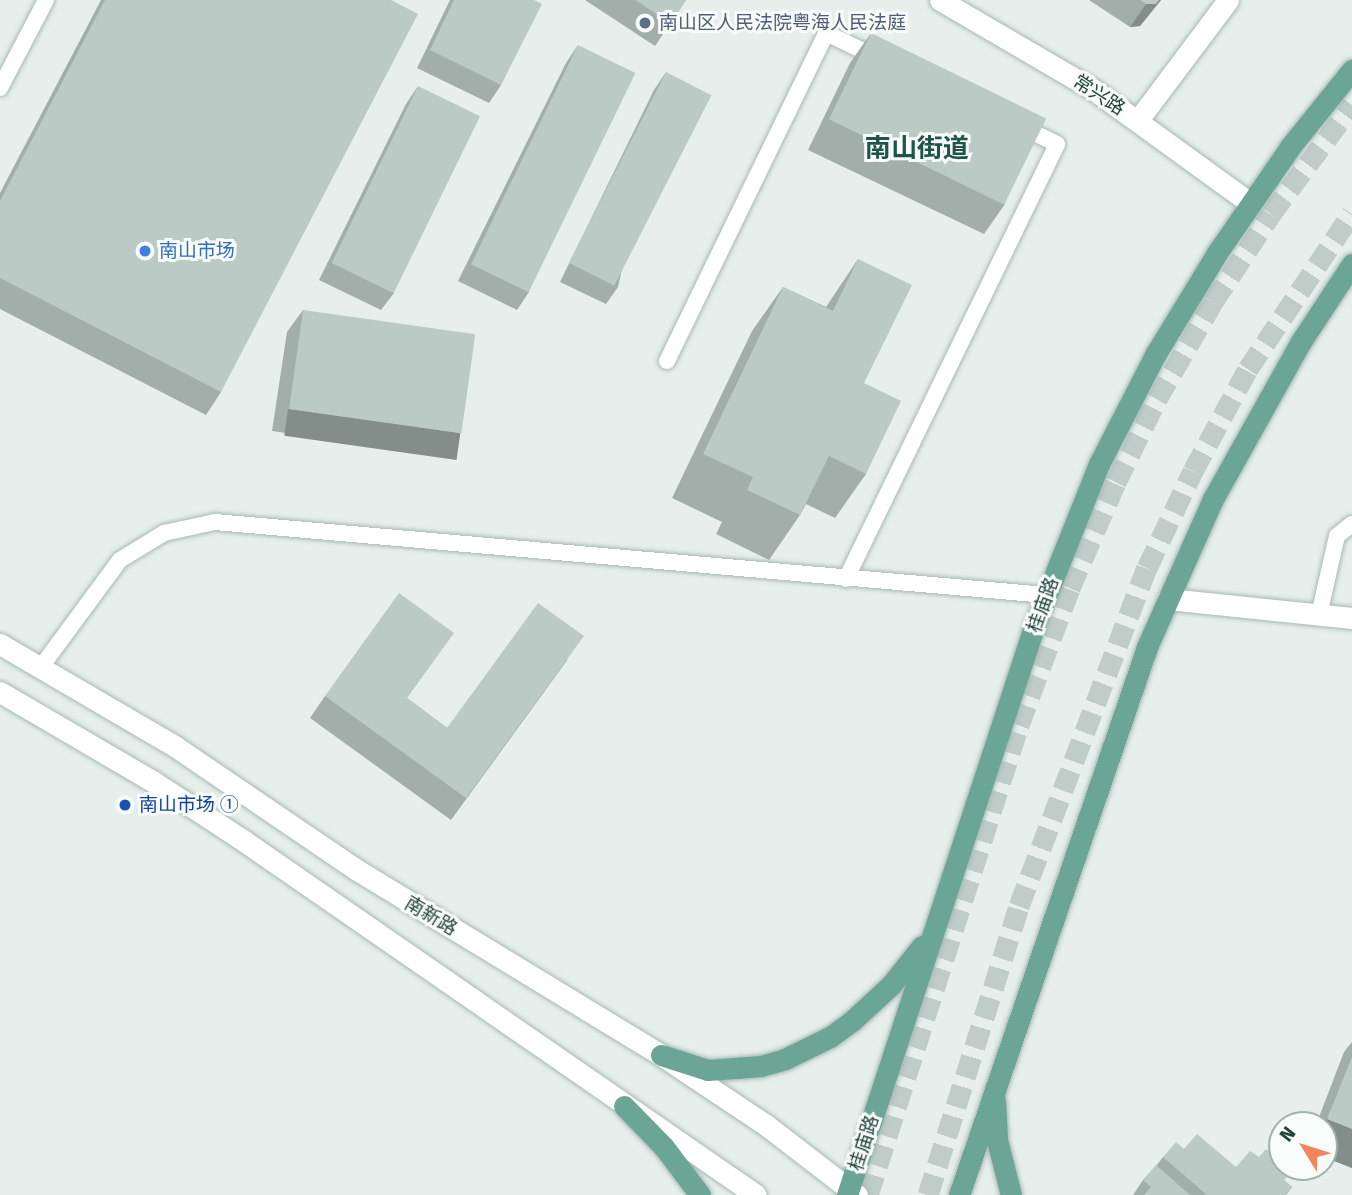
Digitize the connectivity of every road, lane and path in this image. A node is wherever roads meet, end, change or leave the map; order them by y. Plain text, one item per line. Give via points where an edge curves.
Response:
1 (46, 0) edge
2 (940, 0) edge
3 (1228, 0) edge
4 (899, 68) edge
5 (1352, 70) edge
6 (0, 88) edge
7 (1008, 120) edge
8 (1138, 120) junction
9 (1250, 203) junction
10 (1352, 264) edge
11 (667, 361) dead end
12 (1352, 524) edge
13 (846, 579) junction
14 (1046, 595) junction
15 (1168, 599) junction
16 (1319, 615) junction
17 (1352, 618) edge
18 (0, 644) edge
19 (41, 667) junction
20 (0, 692) edge
21 (938, 917) junction
22 (661, 1055) junction
23 (996, 1083) junction
24 (624, 1106) junction
25 (851, 1193) edge
26 (700, 1195) edge
27 (756, 1195) edge
28 (959, 1195) edge
29 (1011, 1195) edge

1 - 6 lane
2 - 8 main road, 常兴路
3 - 8 main road
4 - 11 lane via 825,33
5 - 9 main road, 桂庙路
7 - 13 lane via 1057,144
8 - 9 main road, 常兴路
9 - 14 main road, 桂庙路 via 1123,414
10 - 15 main road via 1257,418 1213,499
12 - 16 lane via 1337,536
13 - 14 lane
13 - 19 lane via 215,522 164,533 120,560
14 - 21 main road, 桂庙路
15 - 16 main road
15 - 23 main road via 1110,748
16 - 17 main road
18 - 19 main road, 南新路
19 - 22 main road, 南新路 via 176,747 357,870
20 - 24 main road via 244,841
21 - 22 main road via 921,948 891,985 852,1021 807,1050 734,1070 708,1070
21 - 25 main road, 桂庙路
22 - 25 main road, 南新路 via 766,1125
23 - 28 main road
23 - 29 main road via 997,1140
24 - 26 main road
24 - 27 main road

